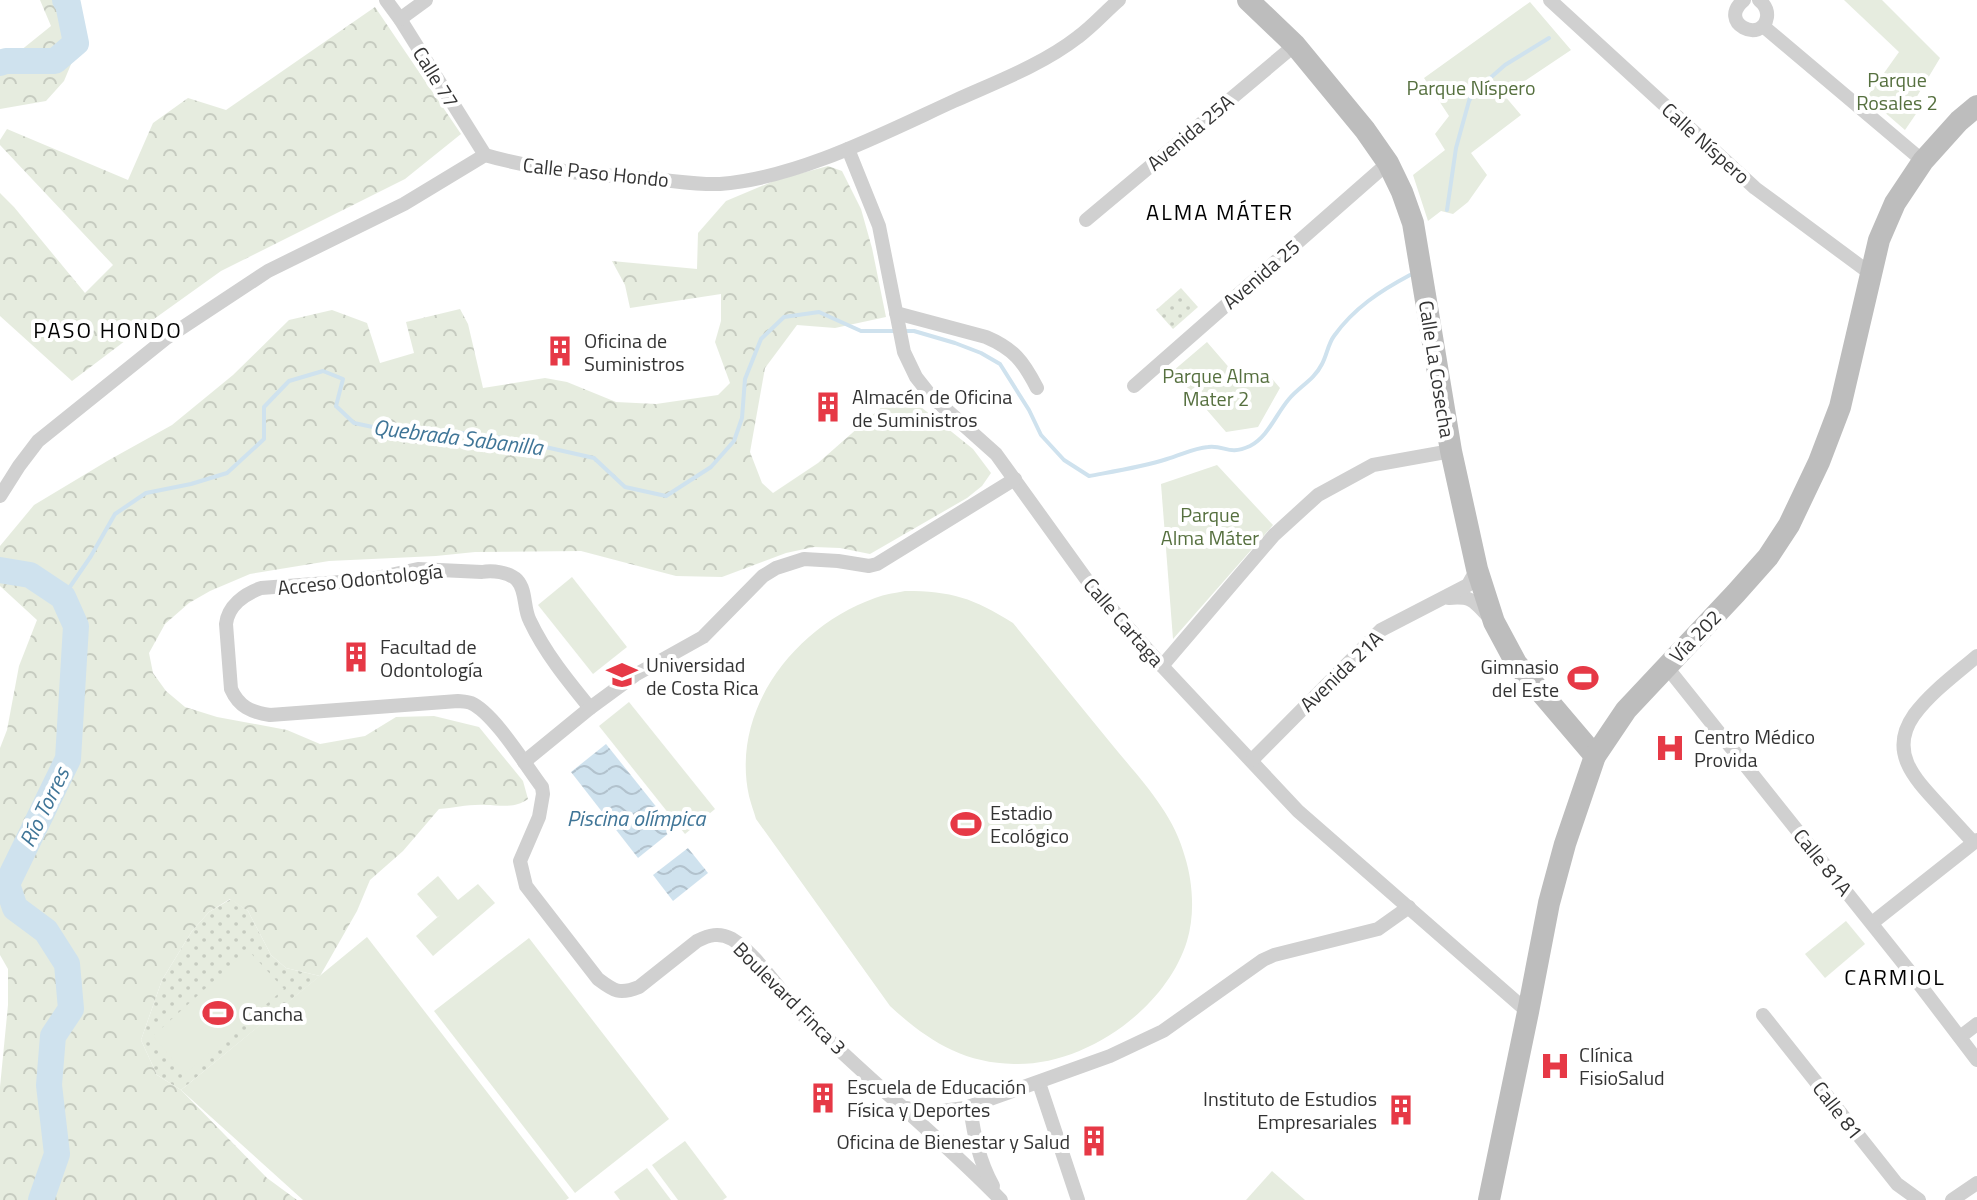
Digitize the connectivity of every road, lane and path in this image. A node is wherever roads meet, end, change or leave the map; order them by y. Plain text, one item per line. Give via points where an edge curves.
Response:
1 (386, 0) edge
2 (426, 0) edge
3 (1119, 0) edge
4 (1248, 0) edge
5 (1550, 0) edge
6 (1759, 0) edge
7 (1741, 1) edge
8 (400, 19) junction
9 (1763, 26) junction
10 (1295, 45) junction
11 (1977, 106) edge
12 (848, 149) junction
13 (485, 155) junction
14 (1923, 161) junction
15 (1388, 163) junction
16 (1086, 220) dead end
17 (1871, 274) junction
18 (896, 313) junction
19 (1134, 386) dead end
20 (1037, 388) dead end
21 (1451, 451) junction
22 (1015, 479) junction
23 (0, 496) edge
24 (1477, 569) junction
25 (1443, 598) junction
26 (1494, 622) junction
27 (1977, 656) edge
28 (1162, 666) junction
29 (1666, 666) junction
30 (590, 708) junction
31 (1595, 756) junction
32 (1252, 760) junction
33 (524, 762) junction
34 (1975, 841) edge
35 (1409, 907) junction
36 (1872, 923) junction
37 (1528, 1012) junction
38 (1763, 1015) dead end
39 (1977, 1024) edge
40 (1960, 1037) junction
41 (1977, 1060) edge
42 (1039, 1083) junction
43 (902, 1106) junction
44 (970, 1107) junction
45 (1977, 1183) edge
46 (1000, 1200) edge
47 (1078, 1200) edge
48 (1489, 1200) edge
49 (1919, 1200) edge
50 (1952, 1200) edge

1 - 8 street, Calle 77
2 - 8 street
3 - 12 street, Calle Paso Hondo via 1078,37 1031,66
4 - 10 main road, Calle La Cosecha
5 - 17 street, Calle Níspero via 1755,188
6 - 9 street via 1767,10
7 - 9 street via 1735,11 1739,25 1754,30
8 - 13 street, Calle 77
9 - 14 street
10 - 15 main road, Calle La Cosecha
10 - 16 street, Avenida 25A
11 - 14 main road, Vía 202
12 - 13 street, Calle Paso Hondo via 756,179 718,184 542,168
12 - 18 street, Calle Cartaga via 879,226
13 - 23 street via 404,204 268,271 165,339 38,441
14 - 17 main road, Vía 202 via 1895,203
15 - 19 street, Avenida 25
15 - 21 main road, Calle La Cosecha via 1413,223
17 - 29 main road, Vía 202 via 1840,407 1789,525 1768,557
18 - 20 street via 1000,342 1024,363
18 - 22 street, Calle Cartaga via 916,377
21 - 24 main road, Calle La Cosecha
21 - 28 street via 1373,465 1318,495 1274,535
22 - 28 street, Calle Cartaga via 1089,583
22 - 30 street via 877,564 804,559 776,568 703,637 649,666
24 - 25 street, Avenida 21A via 1468,585
24 - 26 main road, Calle La Cosecha
25 - 26 street via 1465,596
25 - 32 street, Avenida 21A via 1381,630
26 - 31 main road, Calle La Cosecha via 1516,663
27 - 34 street via 1912,717 1903,746 1915,778
28 - 32 street, Calle Cartaga
29 - 31 main road, Vía 202 via 1626,710
29 - 36 street, Calle 81A
30 - 33 street
30 - 33 street, Acceso Odontología via 529,620 523,588 514,577 491,570 418,569 367,580 261,588 227,615 231,689 250,711 270,715 470,702 495,723
31 - 37 main road, Vía 202 via 1556,874
32 - 35 street, Calle Cartaga via 1298,811
33 - 43 street, Boulevard Finca 3 via 543,794 520,861 526,886 598,979 628,992 697,941 720,934 751,955 802,1014
34 - 36 street
35 - 37 street, Calle Cartaga
35 - 42 street via 1378,929 1263,960 1163,1031
36 - 40 street, Calle 81A
37 - 48 main road, Vía 202
38 - 49 street, Calle 81 via 1897,1184
39 - 40 street
40 - 41 street, Calle 81A
42 - 44 street
42 - 47 street
43 - 44 street via 926,1113
43 - 46 street, Boulevard Finca 3
44 - 46 street, Boulevard Finca 3 via 981,1161
45 - 50 street

